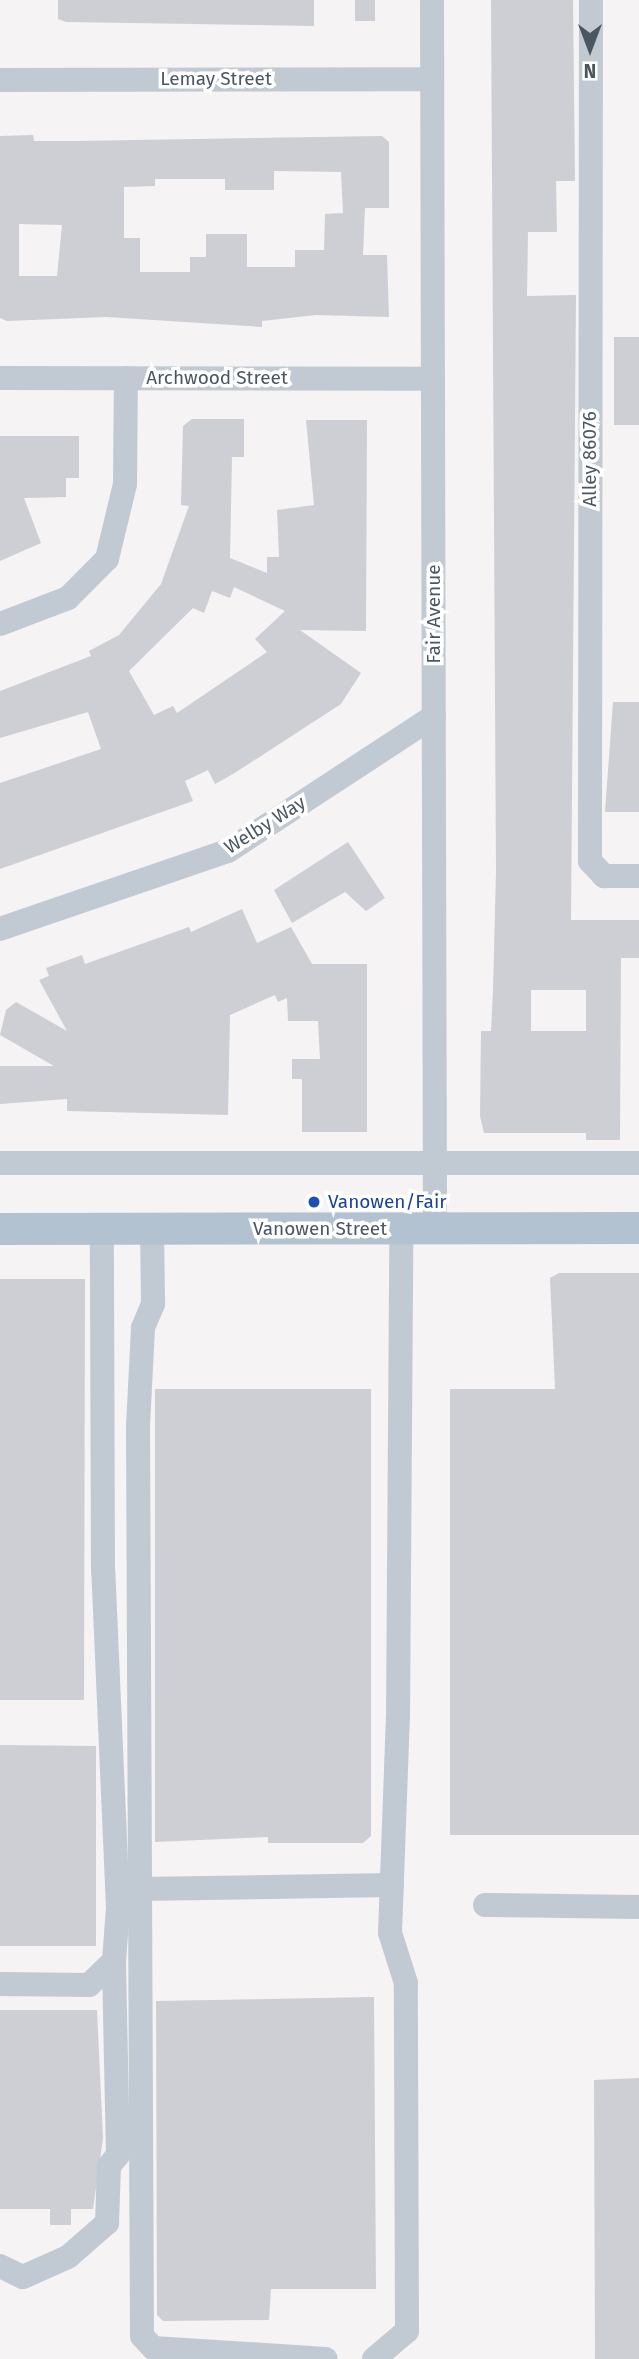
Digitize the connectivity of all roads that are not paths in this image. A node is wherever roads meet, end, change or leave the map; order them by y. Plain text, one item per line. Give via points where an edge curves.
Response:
1 (432, 0) edge
2 (591, 0) edge
3 (0, 79) edge
4 (432, 79) junction
5 (0, 378) edge
6 (126, 378) junction
7 (433, 379) junction
8 (0, 624) edge
9 (434, 716) junction
10 (639, 876) edge
11 (0, 929) edge
12 (0, 1163) edge
13 (435, 1163) junction
14 (639, 1163) edge
15 (0, 1228) edge
16 (102, 1228) junction
17 (152, 1228) junction
18 (639, 1228) edge
19 (401, 1229) junction
20 (435, 1229) junction
21 (392, 1885) junction
22 (138, 1889) junction
23 (485, 1905) dead end
24 (639, 1907) edge
25 (114, 1961) junction
26 (0, 1984) edge
27 (0, 2266) edge
28 (326, 2359) edge
29 (374, 2359) edge

1 - 4 street, Fair Avenue
2 - 10 street, Alley 86076 via 590,861 604,876
3 - 4 street, Lemay Street
4 - 7 street, Fair Avenue
5 - 6 street, Archwood Street
6 - 7 street, Archwood Street
6 - 8 street via 125,484 107,559 68,598
7 - 9 street, Fair Avenue
9 - 11 street, Welby Way via 228,851
9 - 13 street, Fair Avenue
12 - 13 street
13 - 14 street
13 - 20 street, Fair Avenue
15 - 16 main road, Vanowen Street
16 - 17 main road, Vanowen Street
16 - 25 street via 103,1571 118,1908
17 - 19 main road, Vanowen Street
17 - 22 street via 153,1304 143,1328 138,1426
18 - 20 main road, Vanowen Street
19 - 20 main road, Vanowen Street
19 - 21 street
21 - 22 street
21 - 29 street via 390,1933 407,1983 407,2331
22 - 28 street via 142,2336 153,2347
23 - 24 street
25 - 26 street via 89,1985
25 - 27 street via 118,2155 109,2166 107,2223 68,2258 23,2277

